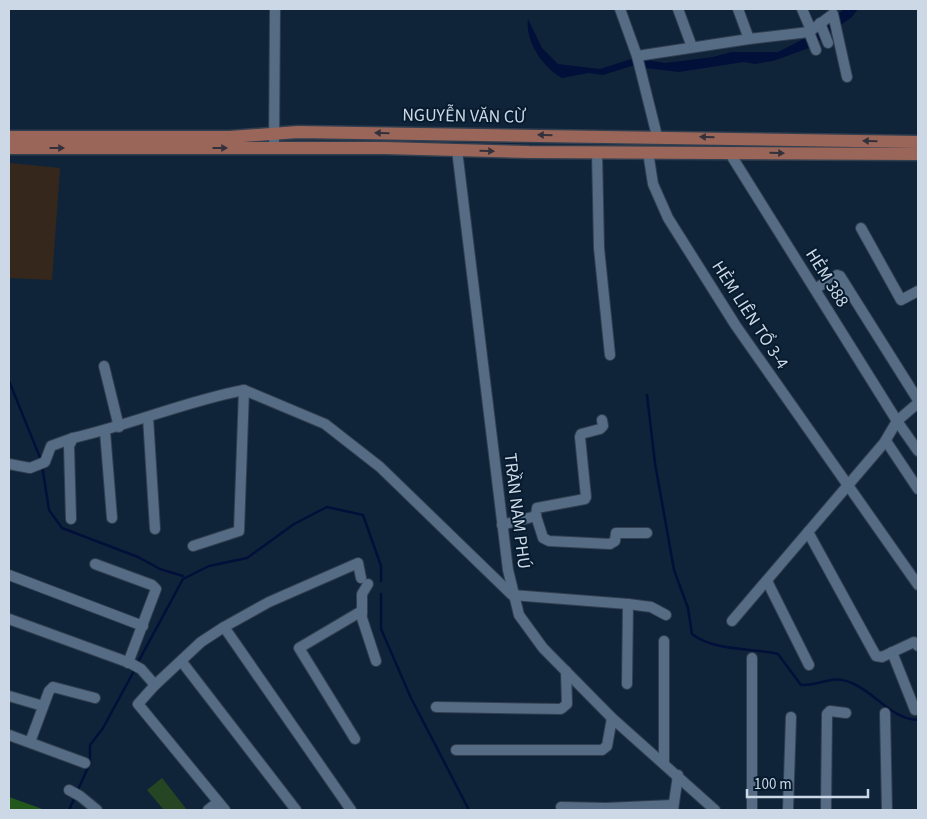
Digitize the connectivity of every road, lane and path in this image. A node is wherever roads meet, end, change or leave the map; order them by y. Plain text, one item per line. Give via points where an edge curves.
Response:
1 (275, 9) edge
2 (620, 9) edge
3 (678, 9) edge
4 (738, 9) edge
5 (802, 9) edge
6 (834, 13) edge
7 (814, 30) junction
8 (749, 38) junction
9 (827, 40) dead end
10 (692, 47) junction
11 (815, 48) dead end
12 (637, 57) junction
13 (847, 77) dead end
14 (657, 136) junction
15 (9, 137) edge
16 (274, 142) junction
17 (918, 142) edge
18 (9, 148) edge
19 (457, 150) junction
20 (597, 152) junction
21 (648, 152) junction
22 (728, 152) junction
23 (918, 154) edge
24 (861, 228) dead end
25 (815, 289) junction
26 (918, 291) edge
27 (610, 355) dead end
28 (104, 366) dead end
29 (244, 390) junction
30 (918, 402) edge
31 (148, 417) junction
32 (602, 420) dead end
33 (897, 421) junction
34 (119, 427) junction
35 (105, 431) junction
36 (73, 438) junction
37 (886, 441) junction
38 (918, 451) edge
39 (9, 464) edge
40 (847, 485) junction
41 (918, 489) edge
42 (536, 516) junction
43 (112, 518) dead end
44 (71, 519) dead end
45 (502, 525) junction
46 (155, 529) dead end
47 (808, 532) junction
48 (647, 533) dead end
49 (193, 546) dead end
50 (95, 564) dead end
51 (9, 575) edge
52 (767, 581) junction
53 (918, 585) edge
54 (512, 595) junction
55 (628, 604) junction
56 (362, 614) junction
57 (666, 615) dead end
58 (9, 619) edge
59 (732, 621) dead end
60 (143, 626) junction
61 (224, 627) junction
62 (664, 641) dead end
63 (918, 646) edge
64 (892, 652) junction
65 (752, 658) dead end
66 (376, 661) dead end
67 (182, 662) junction
68 (132, 664) junction
69 (809, 665) dead end
70 (566, 671) junction
71 (627, 684) dead end
72 (155, 685) junction
73 (9, 696) edge
74 (95, 698) dead end
75 (43, 706) junction
76 (436, 707) dead end
77 (915, 710) dead end
78 (846, 713) dead end
79 (885, 713) dead end
80 (791, 717) dead end
81 (612, 718) junction
82 (9, 735) edge
83 (355, 739) dead end
84 (30, 742) junction
85 (456, 750) dead end
86 (86, 763) dead end
87 (664, 763) junction
88 (678, 775) junction
89 (69, 790) dead end
90 (218, 802) junction
91 (561, 806) dead end
92 (673, 808) edge
93 (596, 809) edge
94 (97, 810) edge
95 (208, 810) edge
96 (225, 810) edge
97 (296, 810) edge
98 (351, 810) edge
99 (715, 810) edge
100 (752, 810) edge
101 (788, 810) edge
102 (826, 810) edge
103 (886, 810) edge

1 - 16 street
2 - 12 street
3 - 10 street
4 - 8 street
5 - 7 street
6 - 7 street
6 - 13 street
7 - 8 street
7 - 9 street
7 - 11 street
8 - 10 street
10 - 12 street
12 - 14 street
14 -> 16 main road, NGUYỄN VĂN CỪ via 298,132
17 -> 14 main road, NGUYỄN VĂN CỪ
15 - 16 main road, NGUYỄN VĂN CỪ via 230,137
18 -> 16 main road, NGUYỄN VĂN CỪ
16 - 19 main road, NGUYỄN VĂN CỪ
19 -> 20 main road, NGUYỄN VĂN CỪ
19 - 45 street, TRẦN NAM PHÚ
20 - 21 main road, NGUYỄN VĂN CỪ
20 - 27 street via 599,248
21 - 22 main road, NGUYỄN VĂN CỪ
21 - 40 street, HẺM LIÊN TỔ 3-4 via 653,184 668,218 736,326
22 -> 23 main road, NGUYỄN VĂN CỪ
22 - 25 street, HẺM 388
24 - 26 street via 903,303
25 - 30 street via 840,276
25 - 33 street, HẺM 388
28 - 34 street
29 - 31 street via 215,395
29 - 49 street via 239,531
29 - 54 street via 325,424 380,467
30 - 33 street
31 - 34 street
31 - 46 street
32 - 42 street via 600,429 580,437 585,499 537,508
33 - 37 street
33 - 38 street, HẺM 388
34 - 35 street
35 - 36 street
35 - 43 street
36 - 39 street via 52,446 44,462 34,467
36 - 44 street via 68,446
37 - 40 street
37 - 41 street
40 - 47 street
40 - 53 street, HẺM LIÊN TỔ 3-4
42 - 45 street
42 - 48 street via 545,541 610,544 615,541 616,533
45 - 54 street, TRẦN NAM PHÚ
47 - 52 street
47 - 64 street via 876,656
50 - 60 street via 154,587 156,594
51 - 60 street
52 - 59 street
52 - 69 street
54 - 55 street
54 - 70 street, TRẦN NAM PHÚ via 530,632
55 - 57 street via 651,607
55 - 71 street
56 - 61 street via 364,581 358,564 269,602
56 - 66 street
56 - 83 street via 359,612 299,648
58 - 68 street
60 - 68 street
61 - 67 street via 201,642
61 - 98 street
62 - 87 street
63 - 64 street via 914,642
64 - 77 street
65 - 100 street
67 - 72 street
67 - 97 street
68 - 72 street
70 - 76 street via 567,704 561,709
70 - 81 street, TRẦN NAM PHÚ
72 - 90 street via 138,704
73 - 75 street
74 - 75 street via 55,686 49,691
75 - 84 street
78 - 102 street via 830,711 827,714
79 - 103 street
80 - 101 street
81 - 85 street via 607,746 602,750
81 - 87 street, TRẦN NAM PHÚ
82 - 84 street
84 - 86 street
87 - 88 street, TRẦN NAM PHÚ
88 - 92 street
88 - 99 street
89 - 94 street
90 - 95 street
90 - 96 street
91 - 93 street
92 - 93 street

